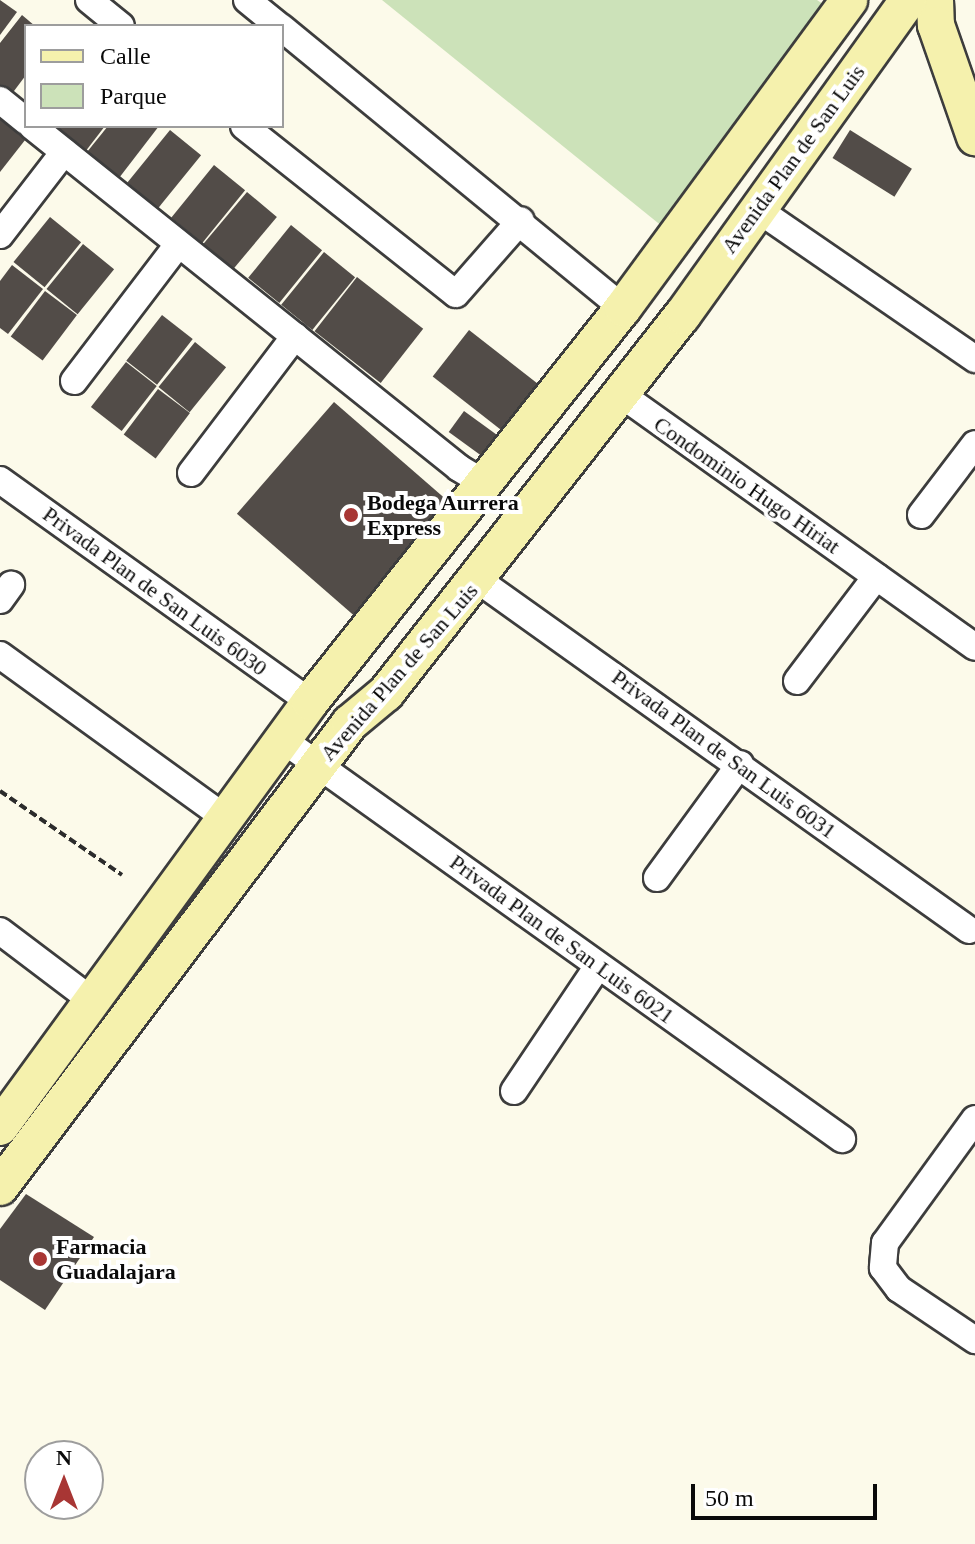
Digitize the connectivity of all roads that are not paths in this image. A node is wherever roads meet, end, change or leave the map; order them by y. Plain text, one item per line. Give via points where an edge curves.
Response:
1 (89, 0) edge
2 (247, 0) edge
3 (849, 0) edge
4 (908, 0) edge
5 (935, 0) edge
6 (119, 24) edge
7 (276, 24) edge
8 (284, 30) edge
9 (0, 100) edge
10 (24, 119) edge
11 (34, 128) edge
12 (247, 128) edge
13 (975, 137) edge
14 (64, 152) junction
15 (757, 209) junction
16 (521, 220) junction
17 (0, 235) edge
18 (177, 246) junction
19 (623, 308) junction
20 (295, 336) junction
21 (975, 359) edge
22 (74, 381) dead end
23 (619, 393) junction
24 (975, 444) edge
25 (191, 473) dead end
26 (0, 480) edge
27 (486, 484) junction
28 (921, 515) dead end
29 (876, 577) junction
30 (478, 580) junction
31 (975, 647) edge
32 (0, 655) edge
33 (797, 681) dead end
34 (310, 702) junction
35 (283, 740) junction
36 (740, 764) junction
37 (318, 766) junction
38 (224, 817) junction
39 (657, 878) dead end
40 (969, 930) dead end
41 (0, 931) edge
42 (598, 966) junction
43 (90, 999) junction
44 (514, 1091) dead end
45 (975, 1119) edge
46 (0, 1127) edge
47 (842, 1139) dead end
48 (0, 1187) edge
49 (975, 1340) edge

1 - 6 street
2 - 7 street
3 - 19 street, Avenida Plan de San Luis
4 - 15 street, Avenida Plan de San Luis
5 - 13 street via 936,25
8 - 16 street
9 - 10 street
11 - 14 street
12 - 16 street via 456,294
14 - 17 street
14 - 18 street
15 - 21 street
15 - 23 street, Avenida Plan de San Luis via 682,316
16 - 19 street
18 - 20 street
18 - 22 street
19 - 27 street, Avenida Plan de San Luis
20 - 25 street
20 - 27 street
23 - 29 street, Condominio Hugo Hiriat
23 - 30 street, Avenida Plan de San Luis
24 - 28 street
26 - 34 street, Privada Plan de San Luis 6030
27 - 34 street, Avenida Plan de San Luis
29 - 31 street, Condominio Hugo Hiriat
29 - 33 street
30 - 36 street, Privada Plan de San Luis 6031
30 - 37 street, Avenida Plan de San Luis
32 - 38 street
34 - 35 street, Avenida Plan de San Luis
35 - 37 street, Privada Plan de San Luis 6021
35 - 38 street, Avenida Plan de San Luis
36 - 39 street
36 - 40 street, Privada Plan de San Luis 6031
37 - 42 street, Privada Plan de San Luis 6021
37 - 48 street, Avenida Plan de San Luis
38 - 43 street, Avenida Plan de San Luis
41 - 43 street
42 - 44 street
42 - 47 street, Privada Plan de San Luis 6021
43 - 46 street, Avenida Plan de San Luis
45 - 49 street via 885,1243 883,1268 899,1289

